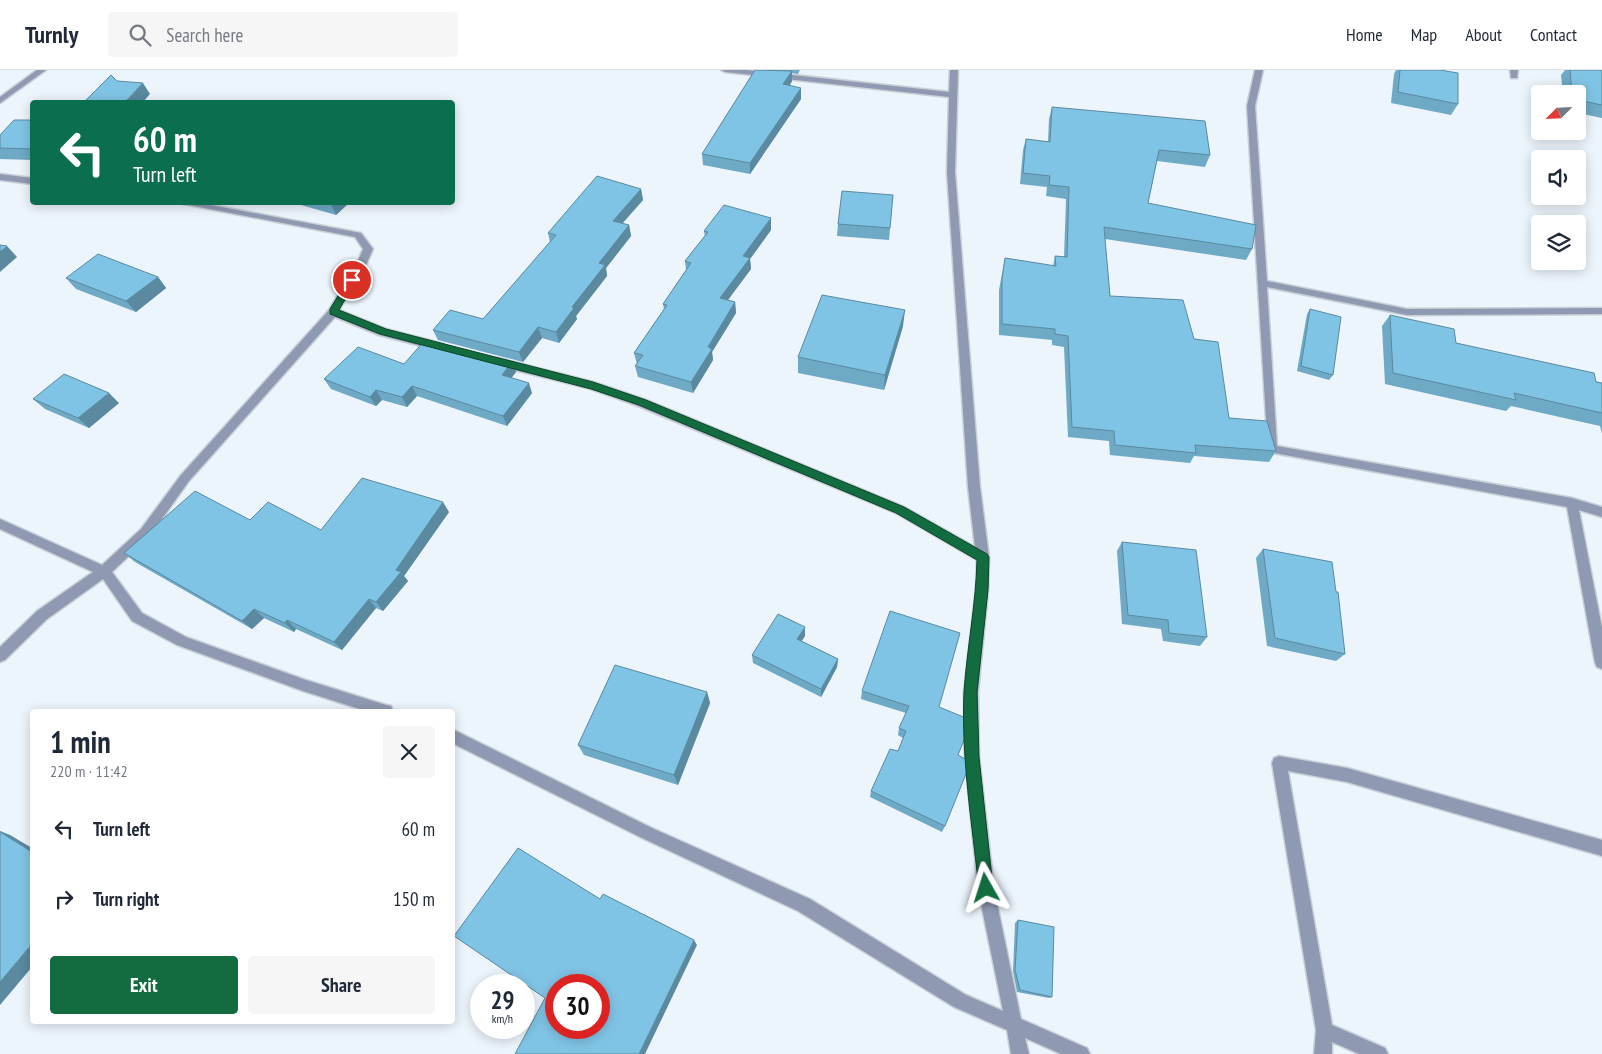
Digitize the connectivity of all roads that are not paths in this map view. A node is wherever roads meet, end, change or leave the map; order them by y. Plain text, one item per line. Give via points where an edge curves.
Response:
1 (42, 70) edge
2 (725, 70) edge
3 (954, 70) edge
4 (1259, 70) edge
5 (953, 94) junction
6 (0, 101) edge
7 (0, 177) edge
8 (30, 181) edge
9 (193, 205) edge
10 (1262, 283) junction
11 (1602, 311) edge
12 (333, 312) junction
13 (453, 350) edge
14 (490, 360) edge
15 (1572, 503) junction
16 (1602, 512) edge
17 (0, 524) edge
18 (983, 557) junction
19 (104, 572) junction
20 (0, 656) edge
21 (1602, 663) edge
22 (380, 709) edge
23 (455, 737) edge
24 (1602, 848) edge
25 (1014, 1026) junction
26 (1324, 1030) junction
27 (1020, 1054) edge
28 (1081, 1054) edge
29 (1323, 1054) edge
30 (1378, 1054) edge

1 - 6 street
2 - 5 street
3 - 5 street
4 - 10 street via 1251,106
5 - 18 street via 952,182 974,487
7 - 8 street
9 - 12 street via 358,235 368,249 362,265
10 - 11 street via 1407,312
10 - 15 street via 1272,449
12 - 13 street via 383,332
12 - 19 street via 185,478 145,532
14 - 18 street via 593,386 642,403 900,510
15 - 16 street
15 - 21 street
17 - 19 street
18 - 25 street via 971,692 972,757 986,888
19 - 20 street via 42,615
19 - 22 street via 138,617 182,641
23 - 25 street via 647,833 804,905 960,1001
24 - 26 street via 1347,775 1279,763
25 - 27 street
25 - 28 street
26 - 29 street
26 - 30 street

